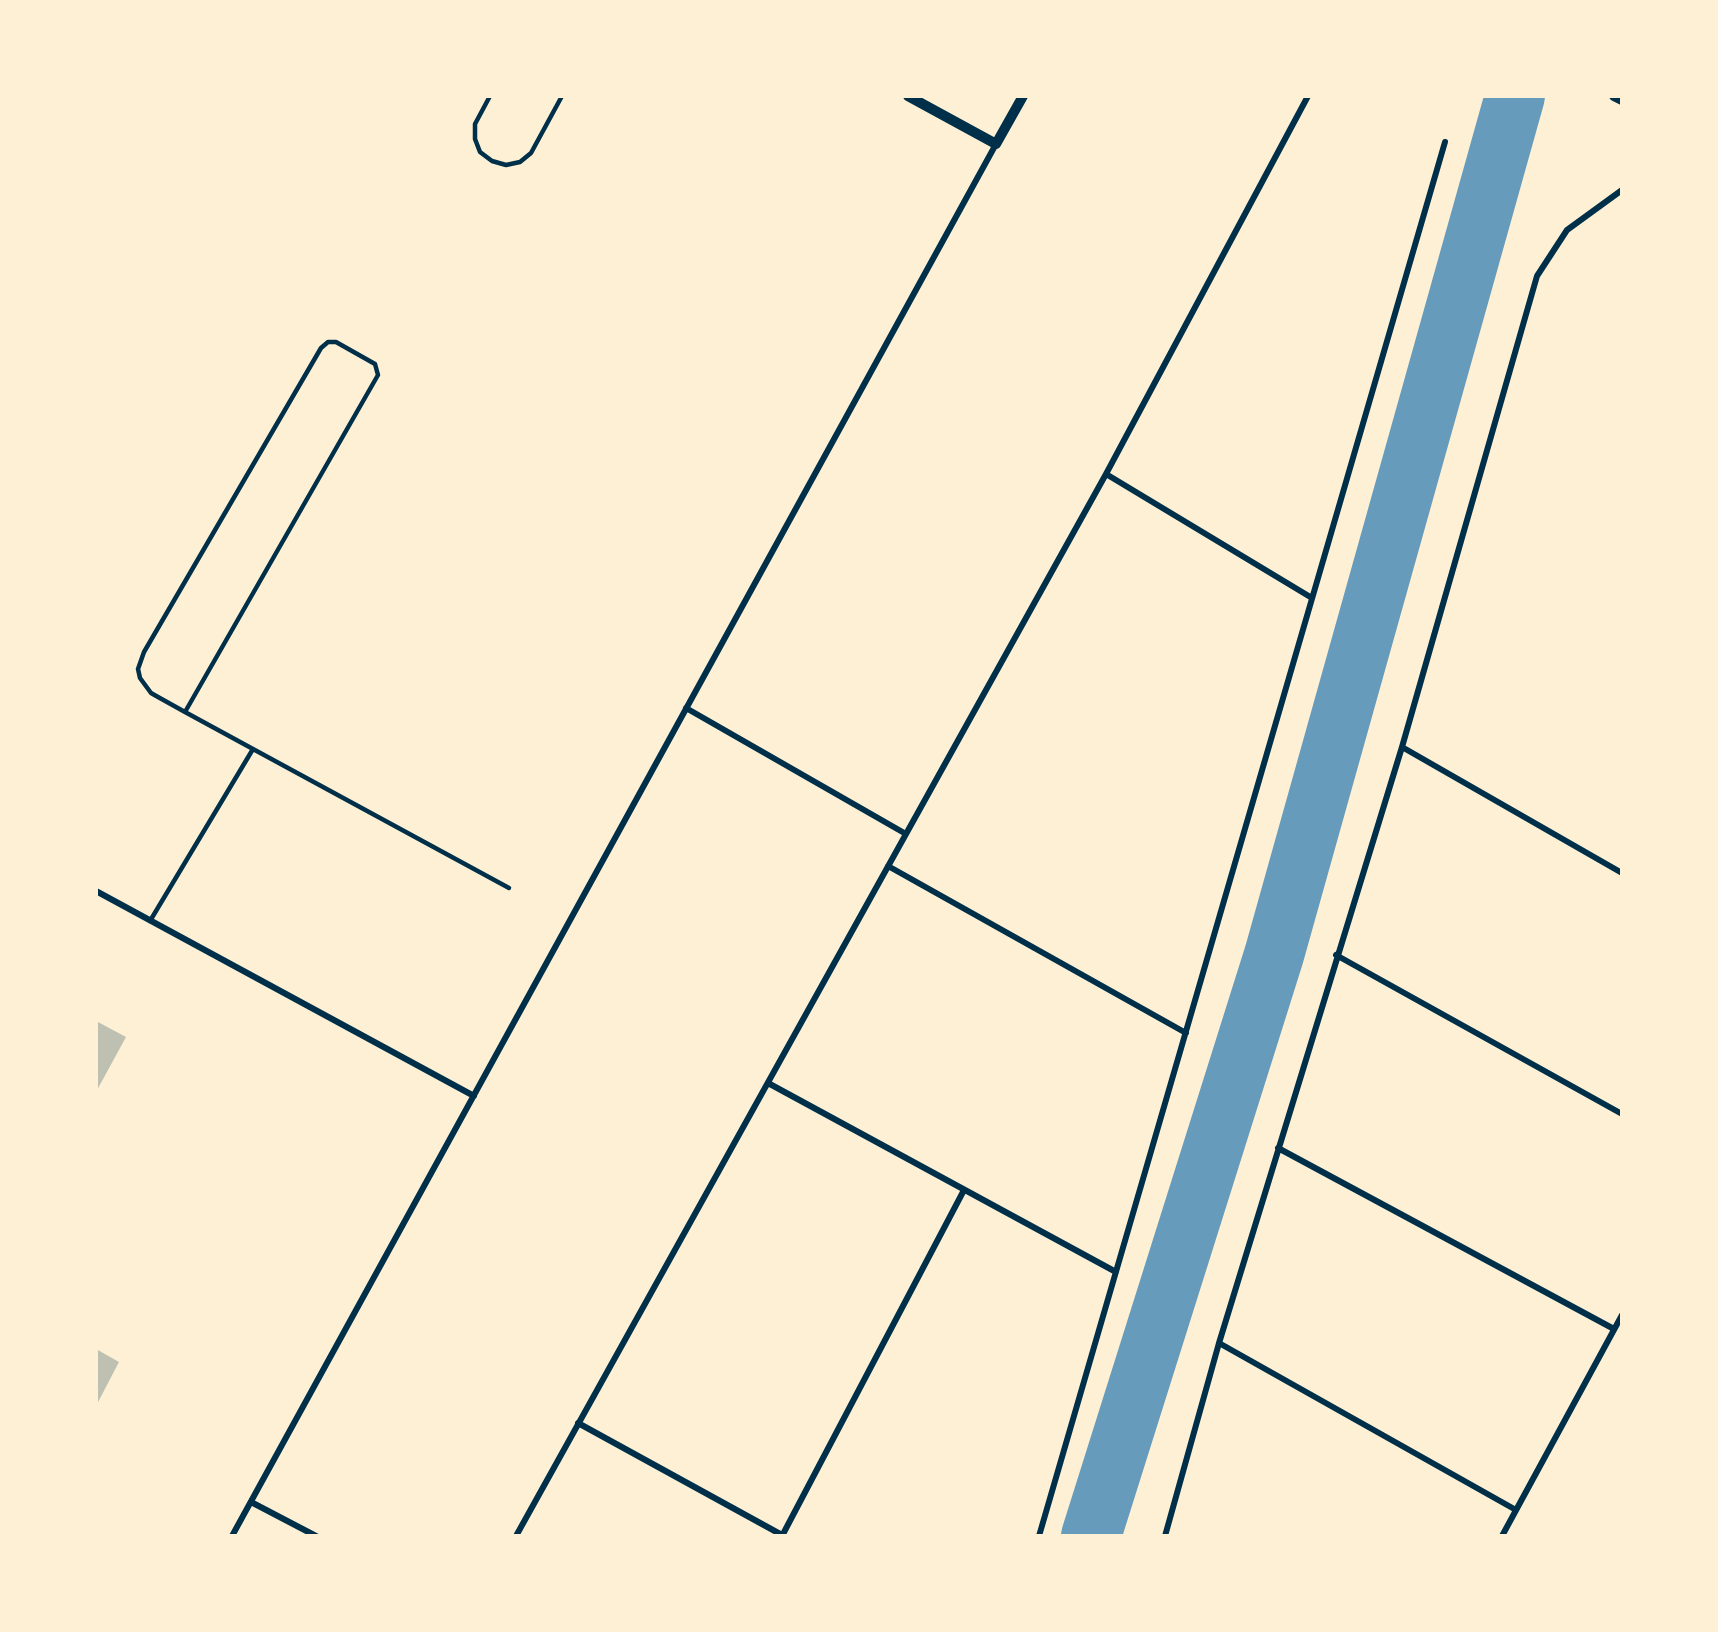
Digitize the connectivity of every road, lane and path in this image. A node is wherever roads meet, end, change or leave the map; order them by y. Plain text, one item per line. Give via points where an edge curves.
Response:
1 (490, 96) edge
2 (562, 96) edge
3 (908, 96) edge
4 (1023, 96) edge
5 (1308, 96) edge
6 (1614, 96) edge
7 (1622, 100) edge
8 (1445, 142) dead end
9 (996, 144) junction
10 (1622, 190) edge
11 (1106, 474) junction
12 (1312, 598) junction
13 (686, 708) junction
14 (185, 712) junction
15 (1402, 747) junction
16 (253, 749) junction
17 (906, 834) junction
18 (888, 866) junction
19 (1622, 873) edge
20 (509, 888) dead end
21 (96, 891) edge
22 (150, 921) junction
23 (1336, 955) junction
24 (1186, 1034) junction
25 (768, 1083) junction
26 (474, 1096) junction
27 (1622, 1114) edge
28 (1278, 1148) junction
29 (964, 1190) junction
30 (1116, 1272) junction
31 (1622, 1315) edge
32 (1614, 1329) junction
33 (1219, 1343) junction
34 (578, 1423) junction
35 (251, 1502) junction
36 (1516, 1510) junction
37 (782, 1535) edge
38 (232, 1536) edge
39 (316, 1536) edge
40 (516, 1536) edge
41 (1040, 1536) edge
42 (1165, 1536) edge
43 (1502, 1536) edge

1 - 2 lane via 475,124 475,139 480,152 506,165 520,162 531,153
3 - 9 street
4 - 9 street
5 - 11 street
6 - 7 street
8 - 12 street
9 - 13 street
10 - 15 street via 1567,230 1537,276
11 - 12 street
11 - 17 street
12 - 24 street
13 - 17 street
13 - 26 street
14 - 14 lane via 378,375 375,364 336,342 321,348 140,660 138,669 150,693
14 - 16 lane
15 - 19 street
15 - 23 street
16 - 20 lane
16 - 22 lane
17 - 18 street
18 - 24 street
18 - 25 street
21 - 22 street
22 - 26 street
23 - 27 street
23 - 28 street
24 - 30 street
25 - 29 street
25 - 34 street
26 - 35 street
28 - 32 street
28 - 33 street
29 - 30 street
29 - 37 street
30 - 41 street
31 - 32 street
32 - 36 street
33 - 36 street
33 - 42 street
34 - 37 street
34 - 40 street
35 - 38 street
35 - 39 street
36 - 43 street

